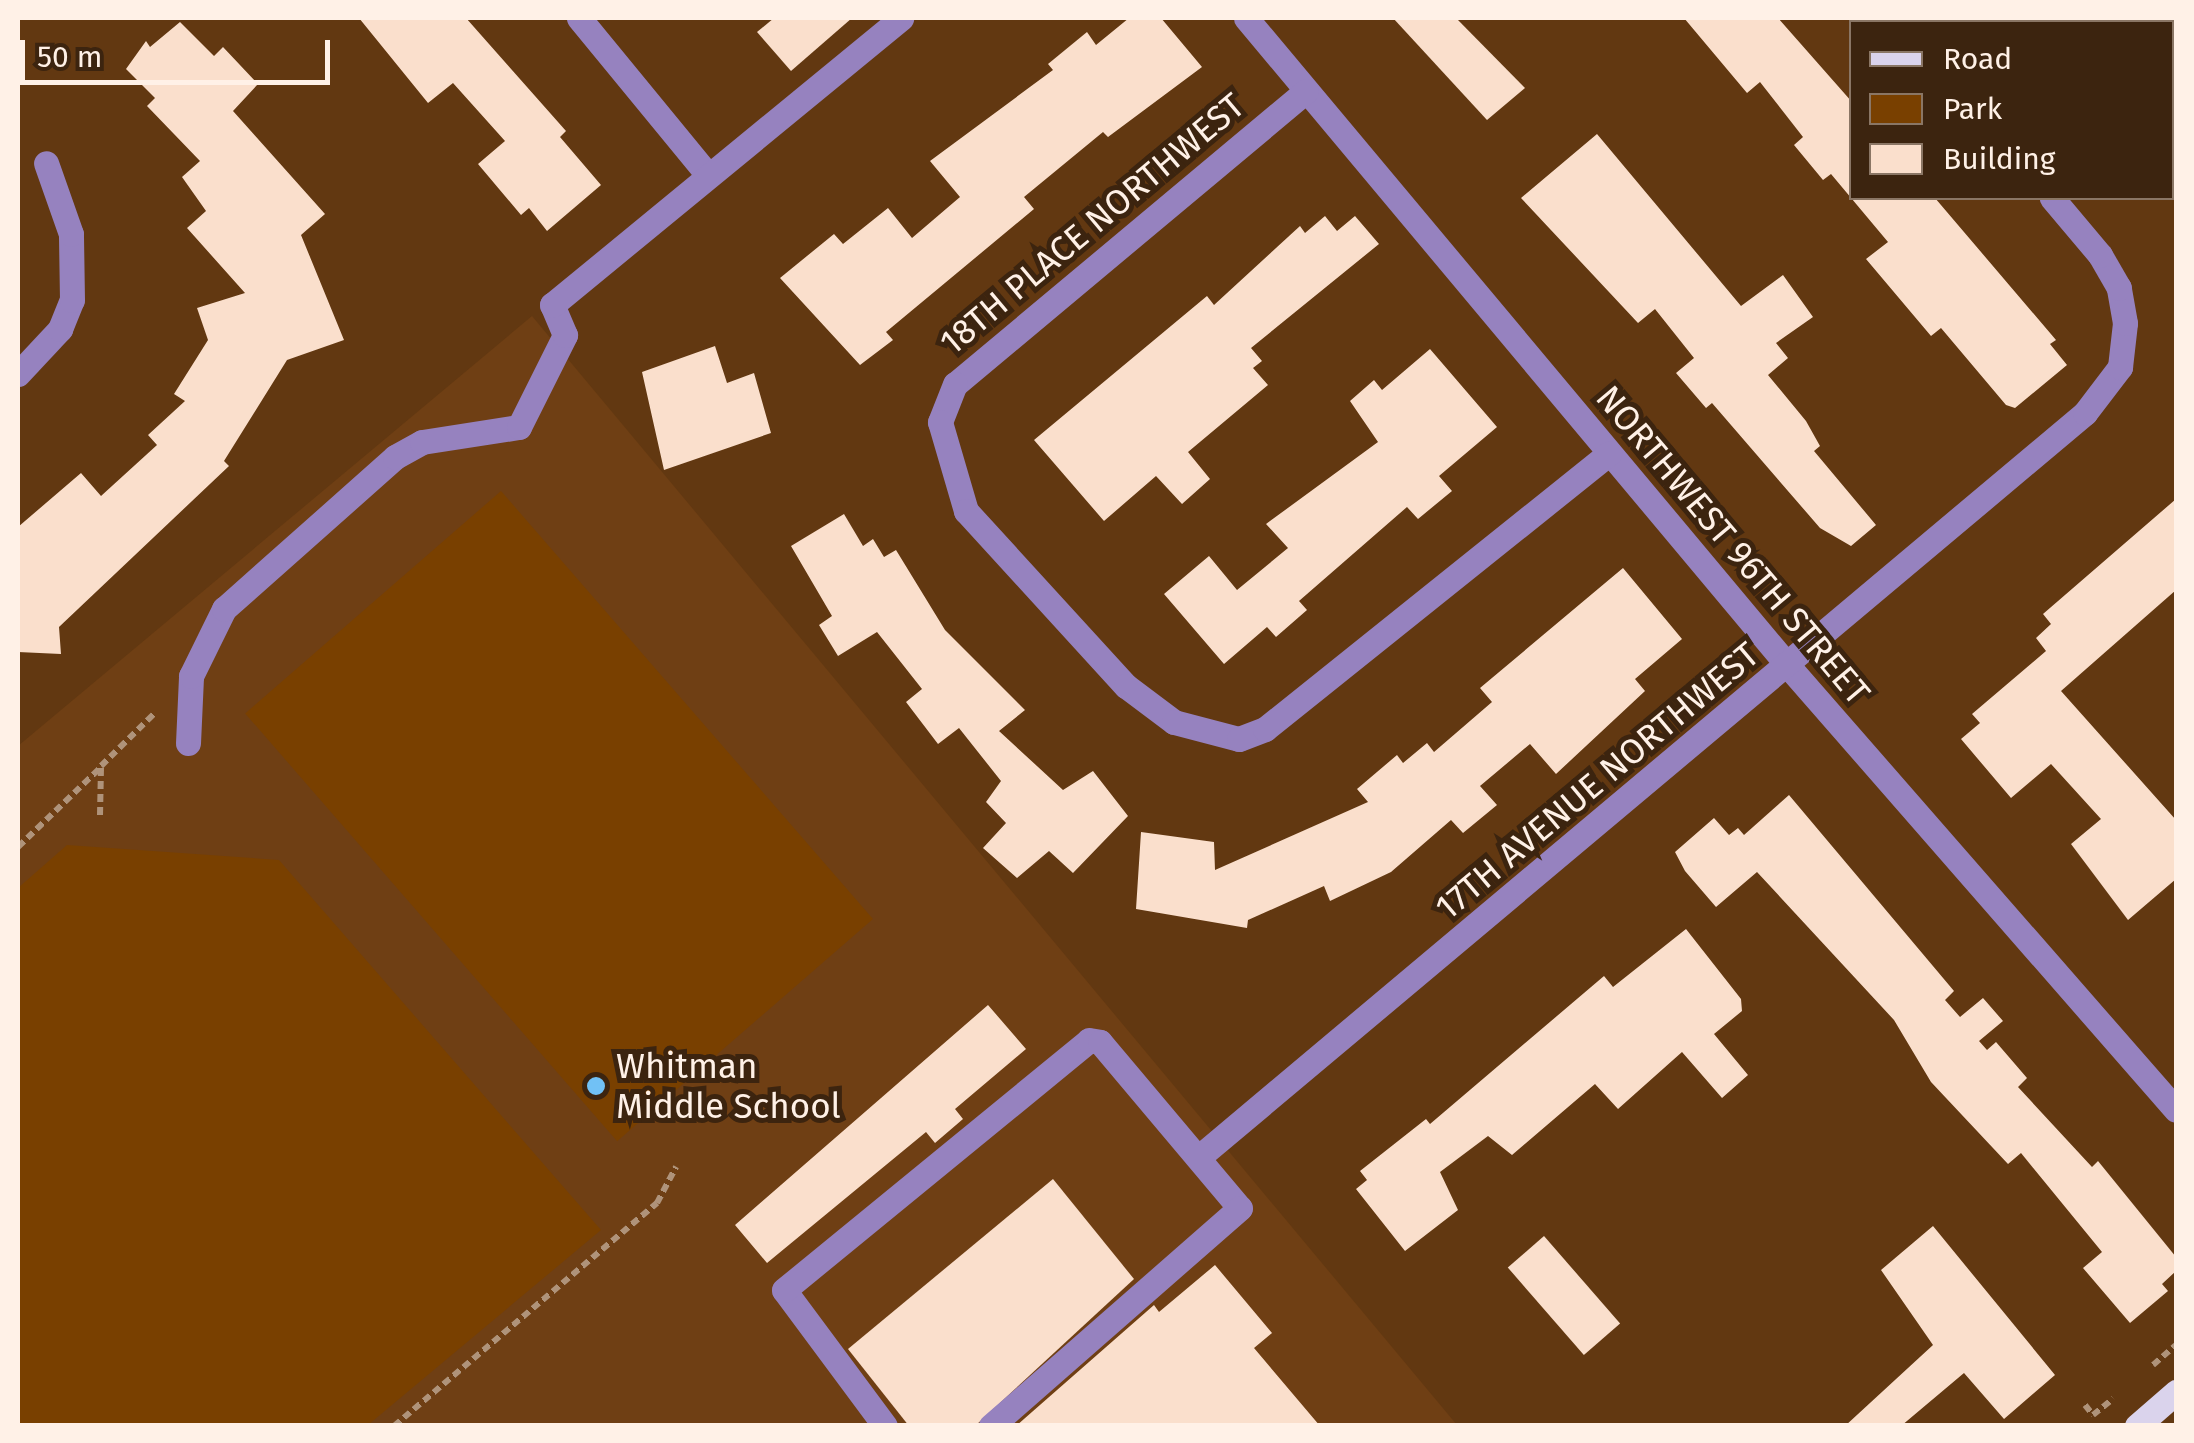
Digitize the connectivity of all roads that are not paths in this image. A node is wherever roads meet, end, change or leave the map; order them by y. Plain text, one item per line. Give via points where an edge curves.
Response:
1 (579, 18) edge
2 (901, 18) edge
3 (1246, 18) edge
4 (1306, 91) junction
5 (46, 163) dead end
6 (708, 175) junction
7 (2054, 200) edge
8 (18, 374) edge
9 (1609, 454) junction
10 (1789, 667) junction
11 (188, 744) dead end
12 (2176, 1110) edge
13 (1199, 1157) junction
14 (2176, 1392) edge
15 (885, 1426) edge
16 (992, 1426) edge
17 (2137, 1426) edge

1 - 6 street
2 - 6 street
3 - 4 street, NORTHWEST 96TH STREET
4 - 9 street, NORTHWEST 96TH STREET
4 - 9 street, 18TH PLACE NORTHWEST via 982,354 955,384 940,422 966,511 1126,686 1208,737 1239,739 1265,729
5 - 8 street via 72,234 72,300 60,329
6 - 11 street via 552,305 565,335 519,427 422,442 395,457 224,608 191,676
7 - 10 street, 17TH AVENUE NORTHWEST via 2109,272 2125,322 2120,367 2085,413
9 - 10 street, NORTHWEST 96TH STREET
10 - 12 street, NORTHWEST 96TH STREET
10 - 13 street, 17TH AVENUE NORTHWEST
13 - 15 street via 1100,1042 1089,1040 784,1290
13 - 16 street via 1240,1208 1236,1217
14 - 17 main road

